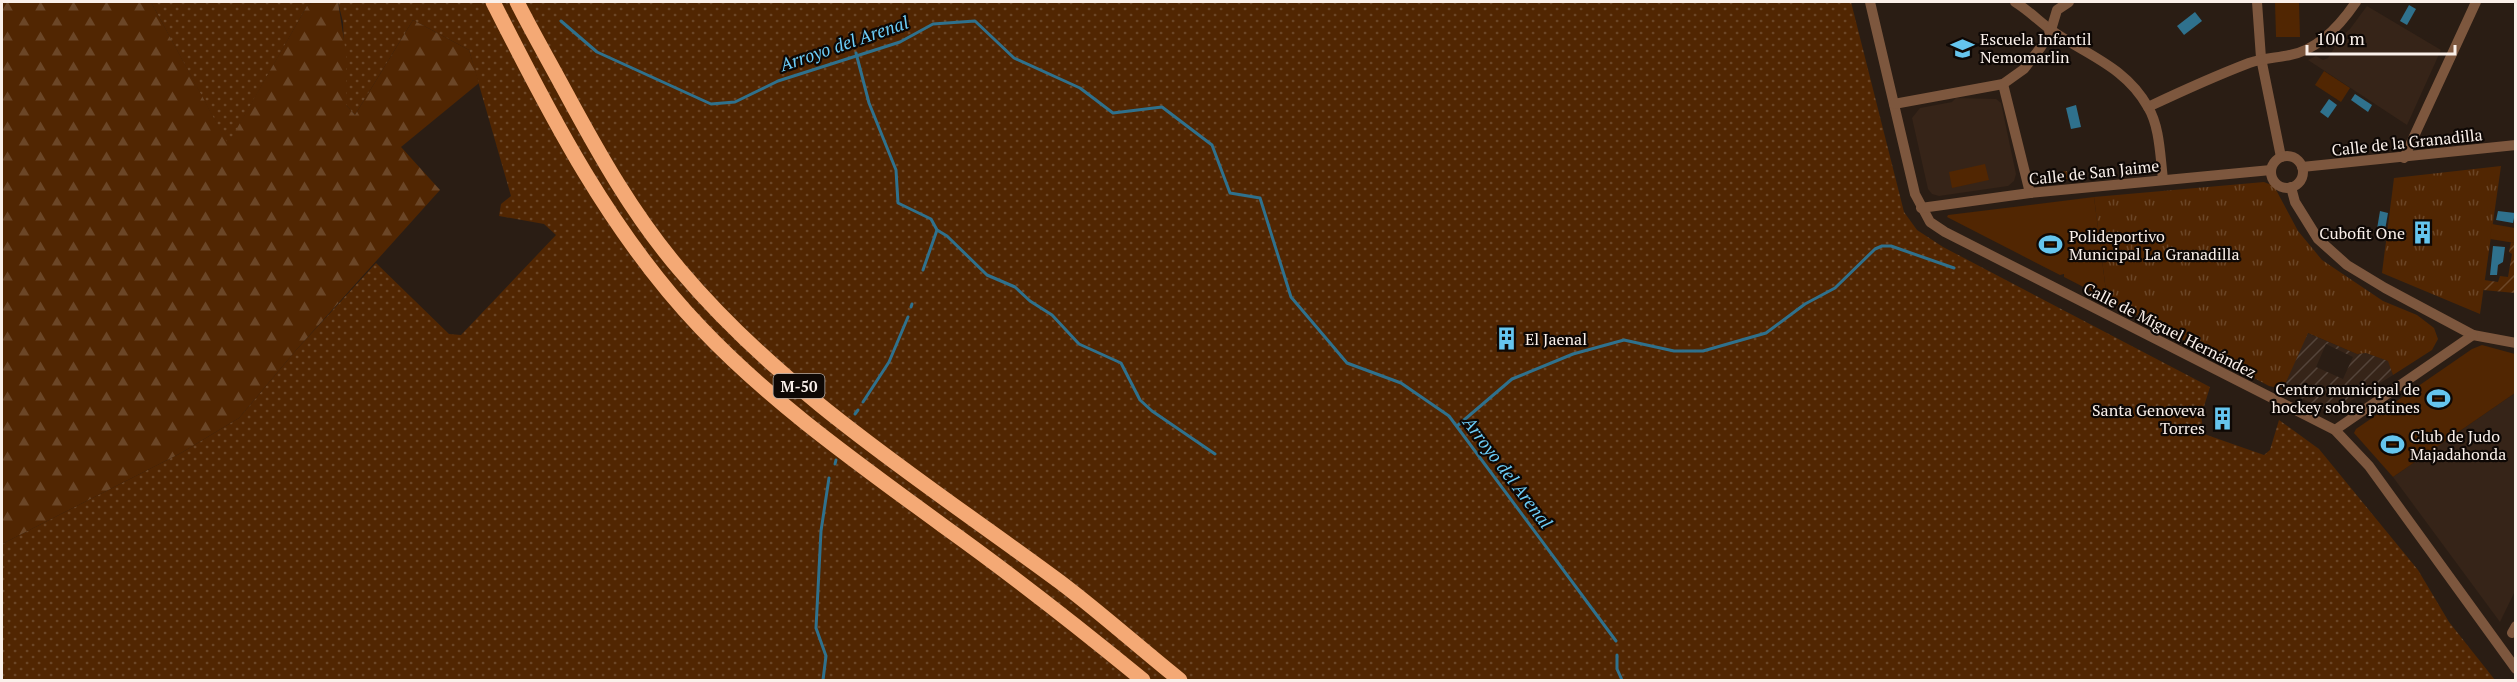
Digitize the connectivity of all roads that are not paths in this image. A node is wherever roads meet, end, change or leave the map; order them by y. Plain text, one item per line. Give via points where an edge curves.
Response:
1 (493, 2) edge
2 (517, 2) edge
3 (1870, 2) edge
4 (2015, 2) edge
5 (2068, 2) edge
6 (2257, 2) edge
7 (2356, 2) edge
8 (2476, 2) edge
9 (2051, 30) junction
10 (2261, 58) junction
11 (2002, 84) junction
12 (1894, 104) junction
13 (2148, 107) junction
14 (2516, 146) edge
15 (2281, 157) junction
16 (2404, 158) junction
17 (2302, 167) junction
18 (2271, 170) junction
19 (2163, 179) junction
20 (2290, 187) junction
21 (2030, 193) junction
22 (1921, 208) junction
23 (2473, 335) junction
24 (2516, 343) edge
25 (2335, 430) junction
26 (2516, 669) edge
27 (1143, 681) edge
28 (1180, 681) edge

1 - 27 highway, M-50 via 588,180 625,236 701,328 751,377 857,462 1045,599
2 - 28 highway, M-50 via 608,170 680,270 720,313 766,358 870,444 1063,584
3 - 12 street, Calle de Miguel Hernández
4 - 9 street
5 - 9 street via 2057,10
6 - 10 street
7 - 10 street via 2344,20 2314,44 2292,55
8 - 16 street
9 - 11 street via 2024,69
9 - 13 street via 2107,63
10 - 13 street
10 - 15 street
11 - 12 street
11 - 21 street
12 - 22 street, Calle de Miguel Hernández
13 - 19 street via 2159,142
14 - 16 street, Calle de la Granadilla
15 - 17 street via 2296,159
15 - 18 street
16 - 17 street, Calle de la Granadilla
17 - 20 street via 2299,182
18 - 19 street, Calle de San Jaime
18 - 20 street via 2276,183
19 - 21 street, Calle de San Jaime
20 - 23 street via 2318,239 2347,265
21 - 22 street, Calle de San Jaime
22 - 25 street, Calle de Miguel Hernández via 1930,222 1945,232
23 - 24 street
23 - 25 street
25 - 26 street, Calle de Miguel Hernández via 2368,466

